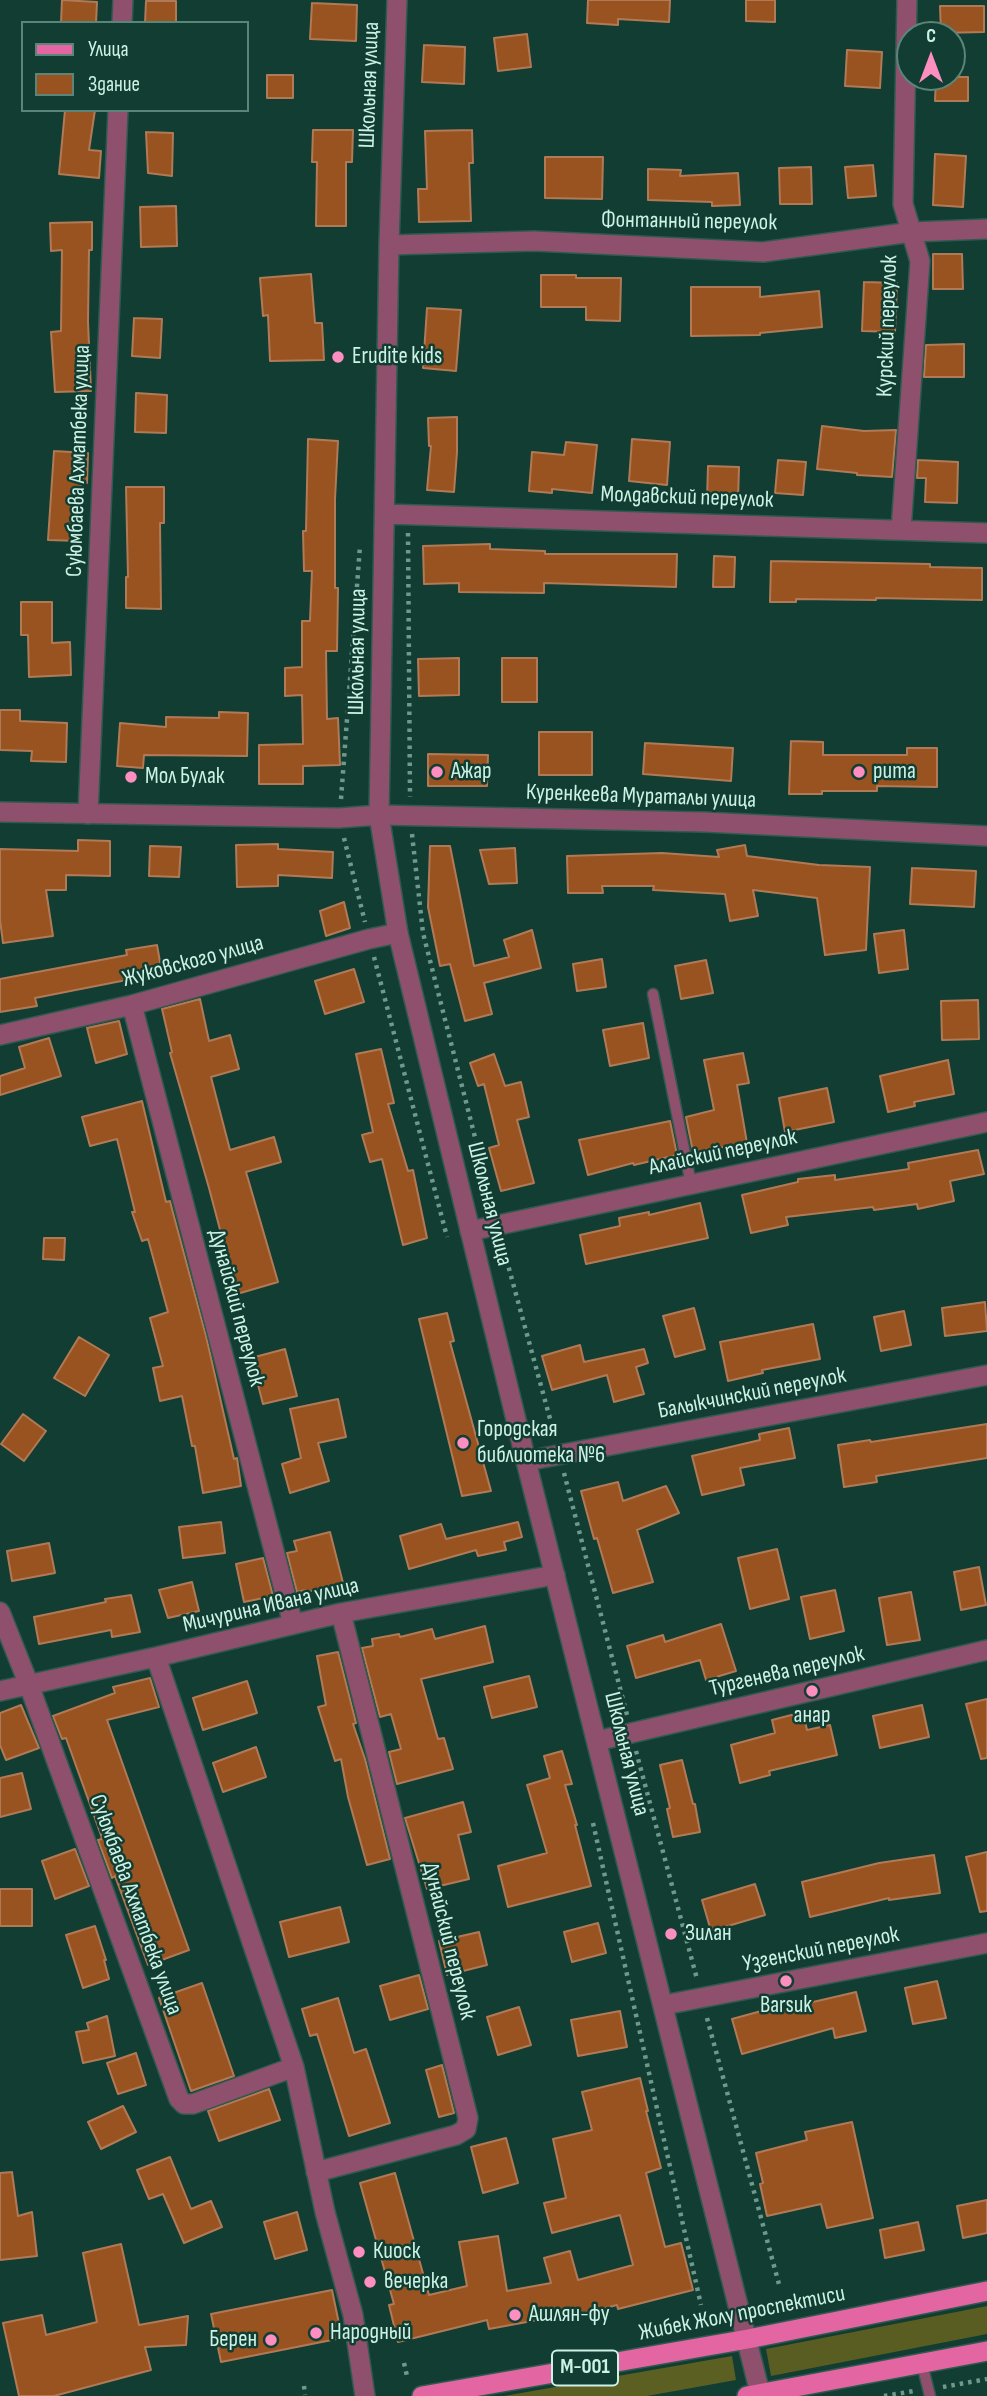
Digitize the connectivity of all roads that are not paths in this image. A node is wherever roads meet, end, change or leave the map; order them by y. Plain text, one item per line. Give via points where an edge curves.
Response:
1 (123, 0) edge
2 (397, 0) edge
3 (907, 0) edge
4 (122, 21) edge
5 (118, 112) edge
6 (987, 229) edge
7 (912, 232) junction
8 (389, 245) junction
9 (385, 514) junction
10 (901, 530) junction
11 (987, 533) edge
12 (0, 812) edge
13 (88, 814) junction
14 (379, 815) junction
15 (987, 836) edge
16 (398, 933) junction
17 (653, 994) dead end
18 (132, 1005) junction
19 (0, 1035) edge
20 (987, 1122) edge
21 (691, 1184) junction
22 (470, 1231) junction
23 (987, 1375) edge
24 (526, 1461) junction
25 (555, 1575) junction
26 (0, 1612) edge
27 (341, 1613) junction
28 (293, 1624) junction
29 (987, 1650) edge
30 (156, 1657) junction
31 (29, 1685) junction
32 (0, 1690) edge
33 (597, 1741) junction
34 (987, 1943) edge
35 (664, 2005) junction
36 (295, 2067) junction
37 (316, 2172) junction
38 (987, 2291) edge
39 (748, 2339) junction
40 (987, 2351) edge
41 (922, 2364) junction
42 (754, 2395) edge
43 (365, 2396) edge
44 (422, 2396) edge
45 (930, 2396) edge

1 - 4 street
2 - 8 street, Школьная улица
3 - 7 street, Курский переулок via 903,204
5 - 13 street, Суюмбаева Ахматбека улица
6 - 7 street, Фонтанный переулок
7 - 8 street, Фонтанный переулок via 763,252 534,241
7 - 10 street, Курский переулок via 920,261
8 - 9 street, Школьная улица
9 - 10 street, Молдавский переулок
9 - 14 street, Школьная улица
10 - 11 street, Молдавский переулок
12 - 13 street, Куренкеева Мураталы улица
13 - 14 street, Куренкеева Мураталы улица
14 - 15 street, Куренкеева Мураталы улица via 705,822
14 - 16 street, Школьная улица
16 - 18 street, Жуковского улица
16 - 22 street, Школьная улица
17 - 21 lane
18 - 19 street, Жуковского улица
18 - 28 street, Дунайский переулок
20 - 21 street, Алайский переулок
21 - 22 street, Алайский переулок
22 - 24 street, Школьная улица
23 - 24 street, Балыкчинский переулок
24 - 25 street, Школьная улица
25 - 27 street, Мичурина Ивана улица
25 - 33 street, Школьная улица
26 - 31 street, Суюмбаева Ахматбека улица
27 - 28 street, Мичурина Ивана улица
27 - 37 street, Дунайский переулок via 468,2118 466,2129 456,2136
28 - 30 street, Мичурина Ивана улица
29 - 33 street, Тургенева переулок
30 - 31 street, Мичурина Ивана улица
30 - 36 street
31 - 32 street, Мичурина Ивана улица
31 - 36 street, Суюмбаева Ахматбека улица via 179,2099 193,2104
33 - 35 street, Школьная улица
34 - 35 street, Узгенский переулок
35 - 39 street, Школьная улица
36 - 37 street
37 - 43 street via 353,2315
38 - 39 main road, Жибек Жолу проспектиси / М-001
39 - 42 street, Школьная улица
39 - 44 main road, Жибек Жолу проспектиси / М-001
40 - 41 main road
41 - 42 main road
41 - 45 lane

